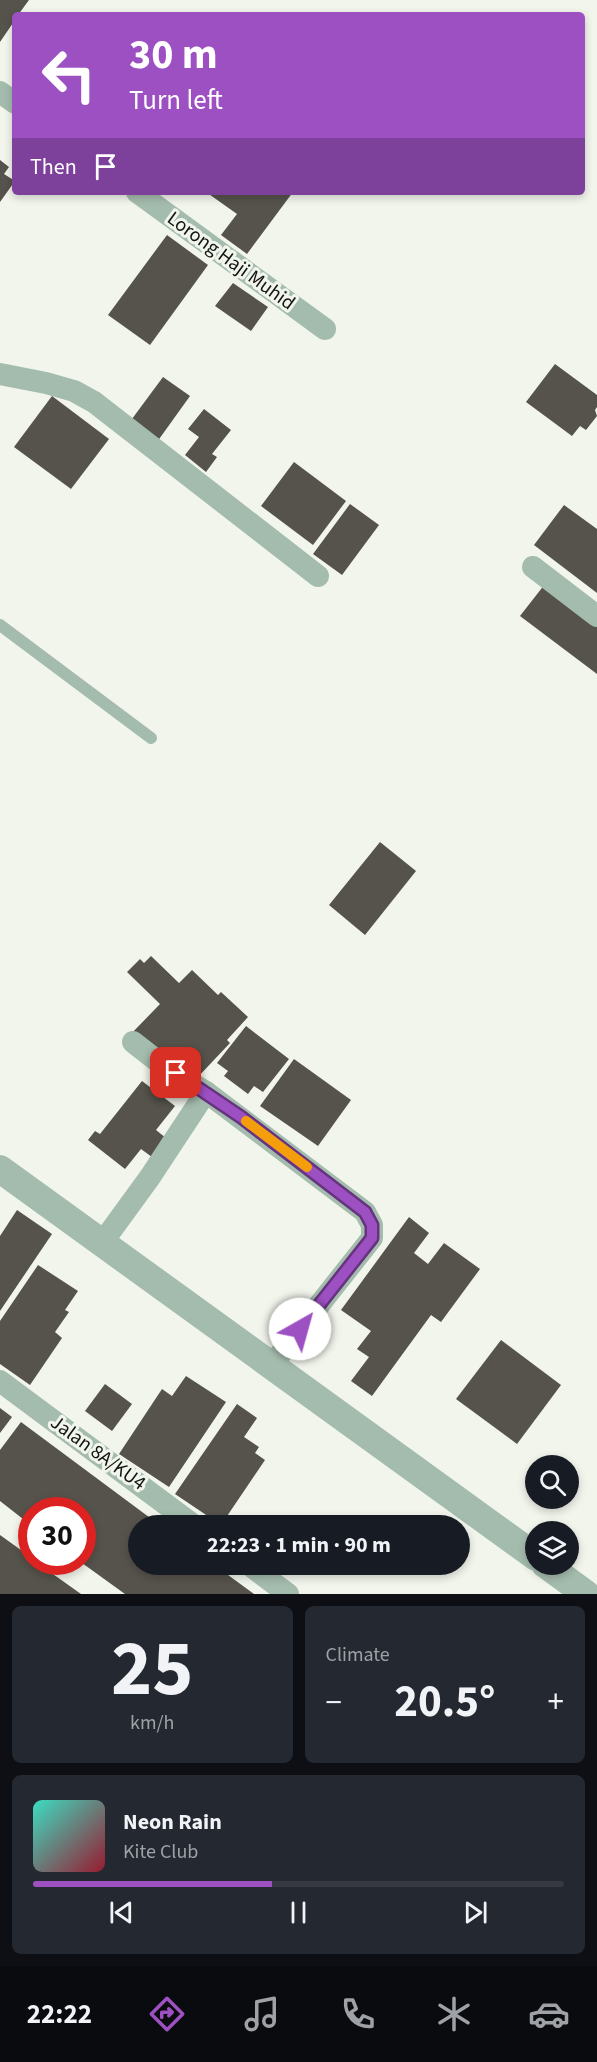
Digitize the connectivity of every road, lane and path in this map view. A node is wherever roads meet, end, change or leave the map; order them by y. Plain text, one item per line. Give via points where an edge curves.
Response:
1 (141, 195) edge
2 (325, 329) dead end
3 (0, 374) edge
4 (533, 567) dead end
5 (318, 576) dead end
6 (597, 616) edge
7 (0, 625) edge
8 (151, 738) dead end
9 (133, 1042) dead end
10 (206, 1092) junction
11 (0, 1169) edge
12 (102, 1243) junction
13 (271, 1365) junction
14 (0, 1381) edge
15 (180, 1515) edge
16 (525, 1549) edge
17 (263, 1575) edge
18 (560, 1575) edge
19 (288, 1594) edge
20 (586, 1594) edge

1 - 2 street, Lorong Haji Muhid
3 - 5 street via 46,382 94,402
4 - 6 street
7 - 8 lane
9 - 10 street
10 - 12 street
10 - 13 street via 365,1212 372,1225 372,1238
11 - 12 street
12 - 13 street
13 - 16 street
14 - 15 street, Jalan 8A/KU4
17 - 19 street
18 - 20 street

